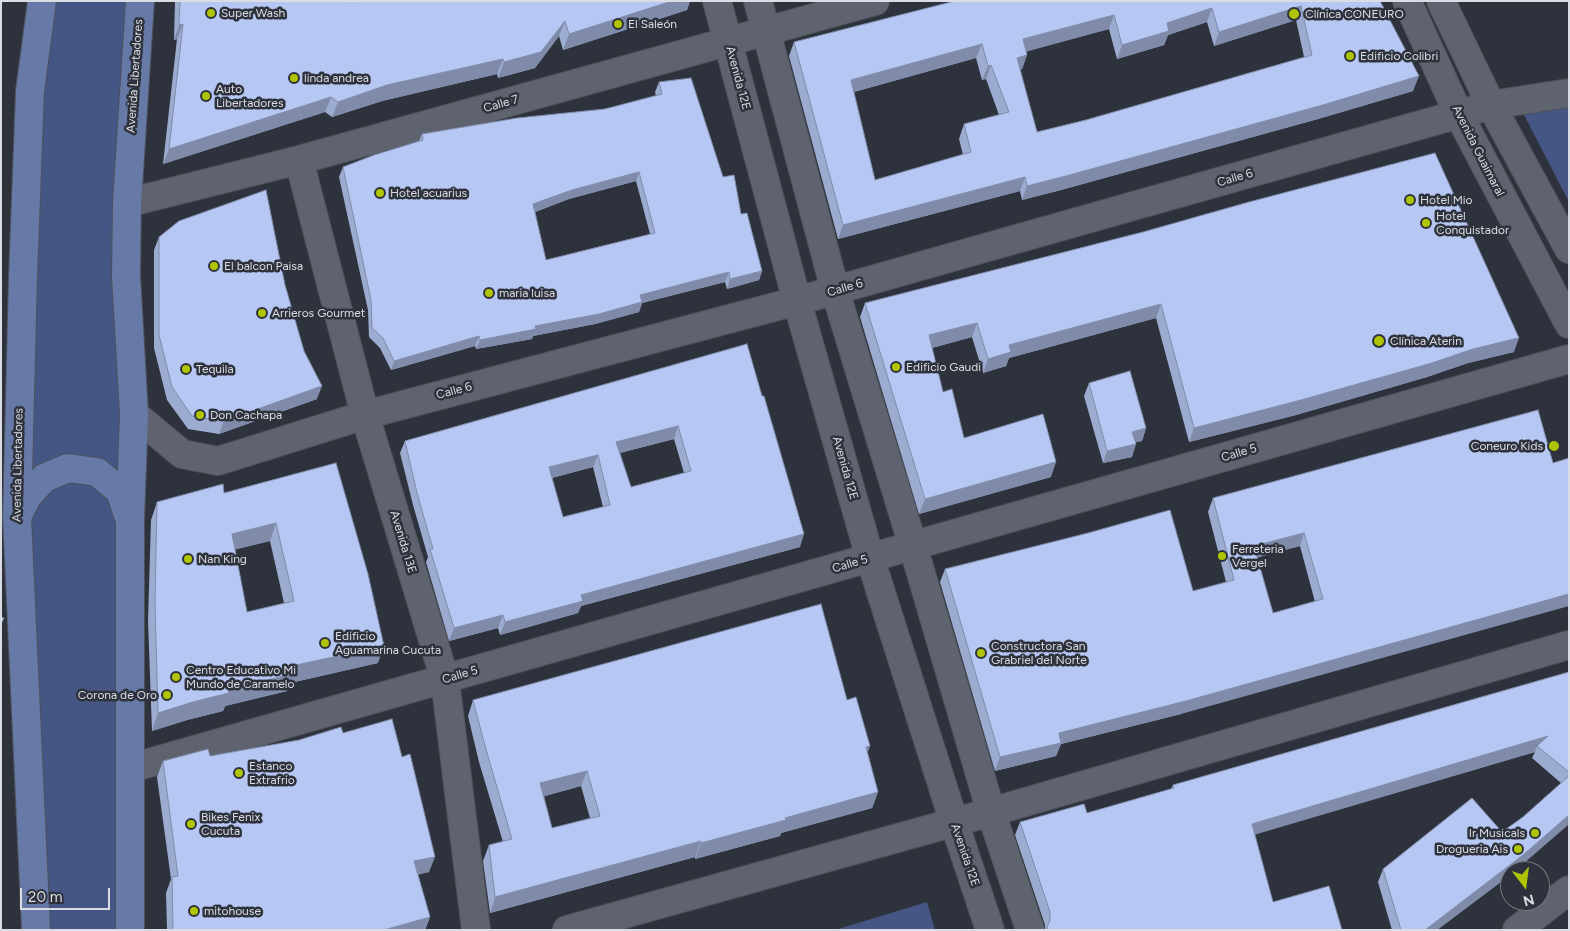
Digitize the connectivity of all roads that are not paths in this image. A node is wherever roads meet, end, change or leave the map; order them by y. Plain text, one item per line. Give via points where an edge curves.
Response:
1 (42, 1) edge
2 (140, 1) edge
3 (717, 1) edge
4 (758, 1) edge
5 (875, 1) edge
6 (1407, 1) edge
7 (1441, 1) edge
8 (766, 31) junction
9 (728, 41) junction
10 (1569, 93) edge
11 (1491, 105) junction
12 (1459, 115) junction
13 (299, 160) junction
14 (127, 204) junction
15 (1569, 249) edge
16 (835, 290) junction
17 (797, 301) junction
18 (1569, 324) edge
19 (1569, 359) edge
20 (134, 414) junction
21 (365, 415) junction
22 (17, 518) junction
23 (130, 519) junction
24 (913, 546) junction
25 (870, 558) junction
26 (1569, 645) edge
27 (444, 680) junction
28 (130, 768) junction
29 (991, 812) junction
30 (954, 822) junction
31 (1569, 890) edge
32 (36, 930) edge
33 (130, 930) edge
34 (476, 930) edge
35 (567, 930) edge
36 (990, 930) edge
37 (1030, 930) edge
38 (1517, 930) edge

1 - 22 main road, Avenida Libertadores via 30,90
2 - 14 main road, Avenida Libertadores
3 - 9 street, Avenida 12E
4 - 8 street
5 - 8 street, Calle 7
6 - 12 street, Avenida Guaimaral
7 - 11 street
8 - 9 street, Calle 7
8 - 16 street
9 - 13 street, Calle 7
9 - 17 street, Avenida 12E
10 - 11 street, Calle 6
11 - 12 street, Calle 6
11 - 15 street
12 - 16 street, Calle 6
12 - 18 street, Avenida Guaimaral
13 - 14 street, Calle 7
13 - 21 street, Avenida 13E
14 - 20 main road, Avenida Libertadores via 126,275
16 - 17 street, Calle 6
16 - 24 street
17 - 21 street, Calle 6
17 - 25 street, Avenida 12E
19 - 24 street, Calle 5
20 - 21 street, Calle 6 via 182,454 218,461
20 - 23 main road, Avenida Libertadores
21 - 27 street, Avenida 13E
22 - 23 main road via 26,497 44,478 68,468 97,472 120,491
22 - 32 main road, Avenida Libertadores
23 - 28 main road, Avenida Libertadores
24 - 25 street, Calle 5
24 - 29 street
25 - 27 street, Calle 5
25 - 30 street, Avenida 12E
26 - 29 street
27 - 28 street, Calle 5
27 - 34 street, Avenida 13E
28 - 33 main road, Avenida Libertadores
29 - 30 street
29 - 37 street
30 - 35 street
30 - 36 street, Avenida 12E
31 - 38 street

